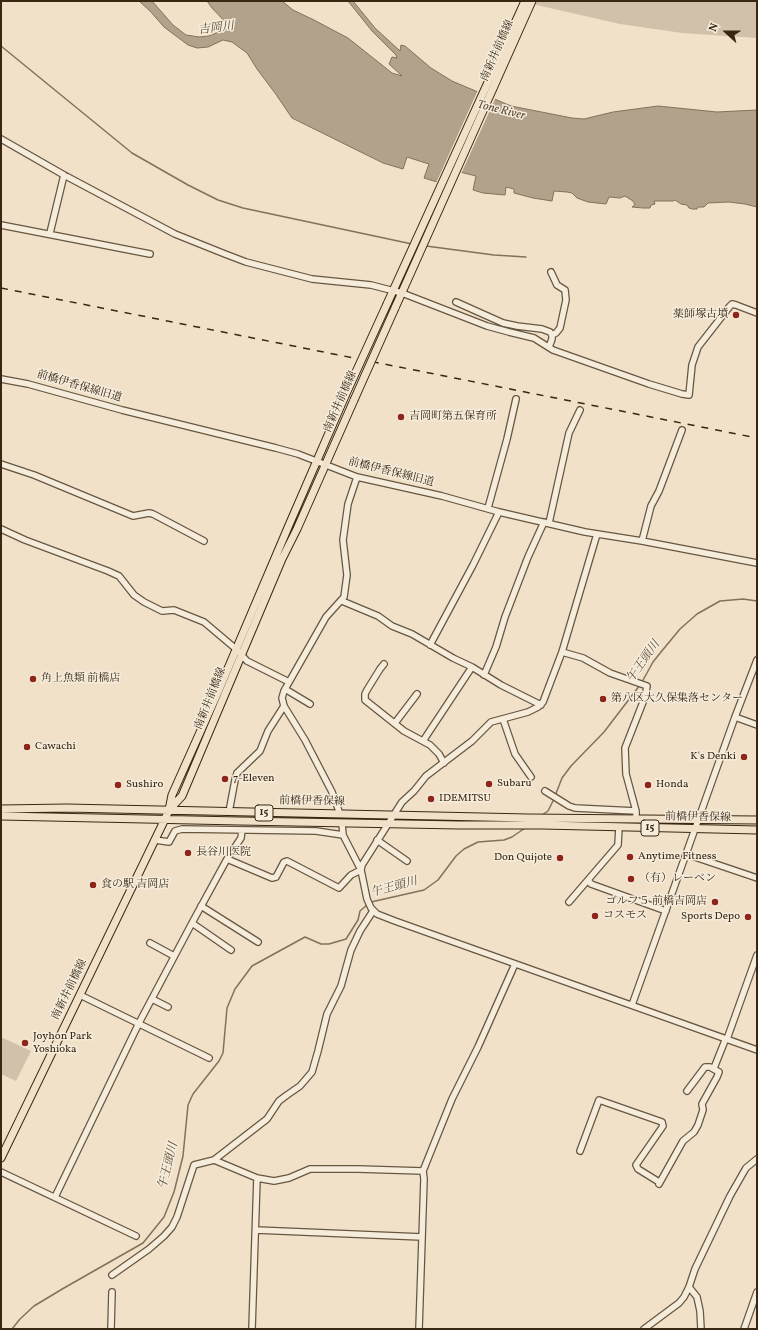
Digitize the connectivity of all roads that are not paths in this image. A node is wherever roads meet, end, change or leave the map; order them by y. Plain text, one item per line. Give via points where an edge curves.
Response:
1 (525, 1) edge
2 (532, 1) edge
3 (1, 139) edge
4 (64, 175) junction
5 (1, 225) edge
6 (50, 234) junction
7 (150, 254) dead end
8 (552, 272) dead end
9 (394, 290) junction
10 (402, 293) junction
11 (456, 302) dead end
12 (757, 313) edge
13 (552, 335) junction
14 (549, 348) junction
15 (1, 378) edge
16 (516, 399) dead end
17 (580, 410) dead end
18 (682, 430) dead end
19 (316, 462) junction
20 (1, 464) edge
21 (324, 465) junction
22 (357, 477) junction
23 (488, 508) junction
24 (499, 512) junction
25 (547, 523) junction
26 (1, 529) edge
27 (597, 534) junction
28 (204, 540) dead end
29 (642, 540) junction
30 (757, 564) edge
31 (342, 601) junction
32 (430, 645) junction
33 (239, 652) junction
34 (562, 652) junction
35 (757, 660) edge
36 (384, 664) dead end
37 (472, 667) junction
38 (484, 675) junction
39 (289, 682) junction
40 (285, 689) junction
41 (417, 694) dead end
42 (310, 704) dead end
43 (542, 705) junction
44 (284, 706) junction
45 (735, 717) junction
46 (503, 719) junction
47 (395, 723) junction
48 (757, 725) edge
49 (423, 741) junction
50 (444, 763) junction
51 (531, 777) dead end
52 (545, 792) dead end
53 (1, 809) edge
54 (169, 810) junction
55 (636, 811) junction
56 (228, 812) junction
57 (340, 814) junction
58 (394, 814) junction
59 (1, 816) edge
60 (165, 819) junction
61 (636, 819) junction
62 (699, 819) junction
63 (757, 820) edge
64 (342, 823) junction
65 (388, 824) junction
66 (619, 827) junction
67 (695, 829) junction
68 (242, 830) junction
69 (757, 830) edge
70 (343, 835) junction
71 (155, 840) junction
72 (377, 840) junction
73 (686, 854) junction
74 (227, 860) junction
75 (407, 861) dead end
76 (361, 870) junction
77 (757, 878) edge
78 (588, 880) junction
79 (569, 902) dead end
80 (201, 906) junction
81 (372, 909) junction
82 (666, 910) junction
83 (192, 923) junction
84 (258, 942) dead end
85 (150, 943) dead end
86 (231, 950) dead end
87 (757, 955) edge
88 (174, 956) junction
89 (516, 964) junction
90 (80, 994) junction
91 (152, 999) junction
92 (632, 1005) junction
93 (168, 1007) dead end
94 (139, 1024) junction
95 (727, 1038) junction
96 (757, 1050) edge
97 (208, 1058) dead end
98 (714, 1068) junction
99 (687, 1091) dead end
100 (580, 1151) dead end
101 (1, 1158) edge
102 (757, 1159) edge
103 (214, 1160) junction
104 (423, 1171) junction
105 (1, 1172) edge
106 (257, 1178) junction
107 (55, 1197) junction
108 (256, 1230) junction
109 (136, 1236) dead end
110 (422, 1237) junction
111 (112, 1275) dead end
112 (689, 1287) junction
113 (112, 1292) dead end
114 (757, 1292) edge
115 (111, 1329) edge
116 (252, 1329) edge
117 (419, 1329) edge
118 (644, 1329) edge
119 (701, 1329) edge
120 (744, 1329) edge

1 - 9 main road, 南新井前橋線
2 - 10 main road, 南新井前橋線
3 - 4 street
4 - 6 street
4 - 9 street via 175,234 239,260 312,279 367,284
5 - 6 street
6 - 7 street
8 - 13 street via 557,285 565,290 566,300 560,328
9 - 10 street
9 - 19 main road, 南新井前橋線, bridge
10 - 14 street via 487,326 528,336
10 - 21 main road, 南新井前橋線, bridge
11 - 13 street via 503,323 542,329
12 - 14 street via 736,305 730,306 696,351 689,395 649,384
13 - 14 street
15 - 19 street, 前橋伊香保線旧道 via 261,444 298,454
16 - 23 street
17 - 25 street via 569,433
18 - 29 street via 651,506
19 - 21 street, 前橋伊香保線旧道
19 - 33 main road, 南新井前橋線
20 - 28 street via 133,516 152,514
21 - 22 street, 前橋伊香保線旧道
21 - 33 main road, 南新井前橋線
22 - 23 street, 前橋伊香保線旧道
22 - 31 street via 345,522 343,540 347,582
23 - 24 street, 前橋伊香保線旧道
24 - 25 street, 前橋伊香保線旧道
24 - 32 street
25 - 27 street, 前橋伊香保線旧道
25 - 38 street via 528,557
26 - 33 street via 108,570 119,576 134,595 144,602 162,611 174,610 204,622
27 - 29 street, 前橋伊香保線旧道
27 - 34 street
29 - 30 street, 前橋伊香保線旧道
31 - 32 street via 378,616
31 - 39 street via 326,617
32 - 37 street
33 - 39 street via 247,661
33 - 54 main road, 南新井前橋線 via 182,796
34 - 43 street
34 - 55 street via 583,658 610,673 647,687 625,753 626,774
35 - 45 street
36 - 47 street via 367,690 365,698
37 - 38 street
37 - 49 street
38 - 43 street
39 - 40 street
40 - 42 street
40 - 44 street via 282,698
41 - 47 street
43 - 46 street
44 - 56 street via 268,730 260,752 238,773
44 - 57 street via 332,792
45 - 48 street
45 - 62 street
46 - 50 street via 491,722
46 - 51 street via 515,754
47 - 49 street
49 - 50 street via 435,750
50 - 58 street via 426,776
52 - 55 street via 575,808
53 - 54 main road, 前橋伊香保線 / 15
54 - 56 main road, 前橋伊香保線 / 15
54 - 60 main road, 南新井前橋線
55 - 61 street
56 - 57 main road, 前橋伊香保線 / 15
57 - 58 main road, 前橋伊香保線 / 15
58 - 61 main road, 前橋伊香保線 / 15
58 - 65 street
59 - 60 main road, 前橋伊香保線 / 15
60 - 64 main road, 前橋伊香保線 / 15
60 - 71 main road, 南新井前橋線
61 - 62 main road, 前橋伊香保線 / 15
62 - 63 main road, 前橋伊香保線 / 15
62 - 67 street
64 - 65 main road, 前橋伊香保線 / 15
64 - 70 street
65 - 66 main road, 前橋伊香保線 / 15
65 - 72 street
66 - 67 main road, 前橋伊香保線 / 15
66 - 78 street via 618,845
67 - 69 main road, 前橋伊香保線 / 15
67 - 73 street
68 - 70 street via 316,831
68 - 71 street via 182,829 175,831 169,842
68 - 74 street via 241,838
70 - 76 street
71 - 90 main road, 南新井前橋線
72 - 75 street
72 - 76 street
73 - 77 street
73 - 82 street
74 - 76 street via 274,878 286,861 339,888 351,875
74 - 80 street
76 - 81 street via 367,899
78 - 79 street
78 - 82 street via 591,884
80 - 83 street
80 - 84 street
81 - 89 street via 395,921
81 - 103 street via 351,950 341,986 327,1014 312,1072 300,1086 279,1101 267,1119
82 - 92 street
83 - 86 street
83 - 88 street
85 - 88 street
87 - 95 street
88 - 91 street
89 - 92 street
89 - 104 street via 452,1099
90 - 94 street
90 - 101 main road, 南新井前橋線
91 - 93 street
91 - 94 street
92 - 95 street
94 - 97 street
94 - 107 street
95 - 96 street
95 - 98 street
98 - 99 street via 705,1067
98 - 100 street via 719,1072 702,1104 703,1110 698,1125 683,1141 659,1184 636,1165 663,1126 662,1122 599,1100
102 - 112 street via 746,1168 730,1196
103 - 106 street
103 - 111 street via 194,1165 177,1217 168,1231 150,1249
104 - 106 street via 310,1169 274,1181
104 - 110 street
105 - 107 street
106 - 108 street
107 - 109 street
108 - 110 street
108 - 116 street
110 - 117 street
112 - 118 street via 684,1297
112 - 119 street via 698,1297
113 - 115 street
114 - 120 street

